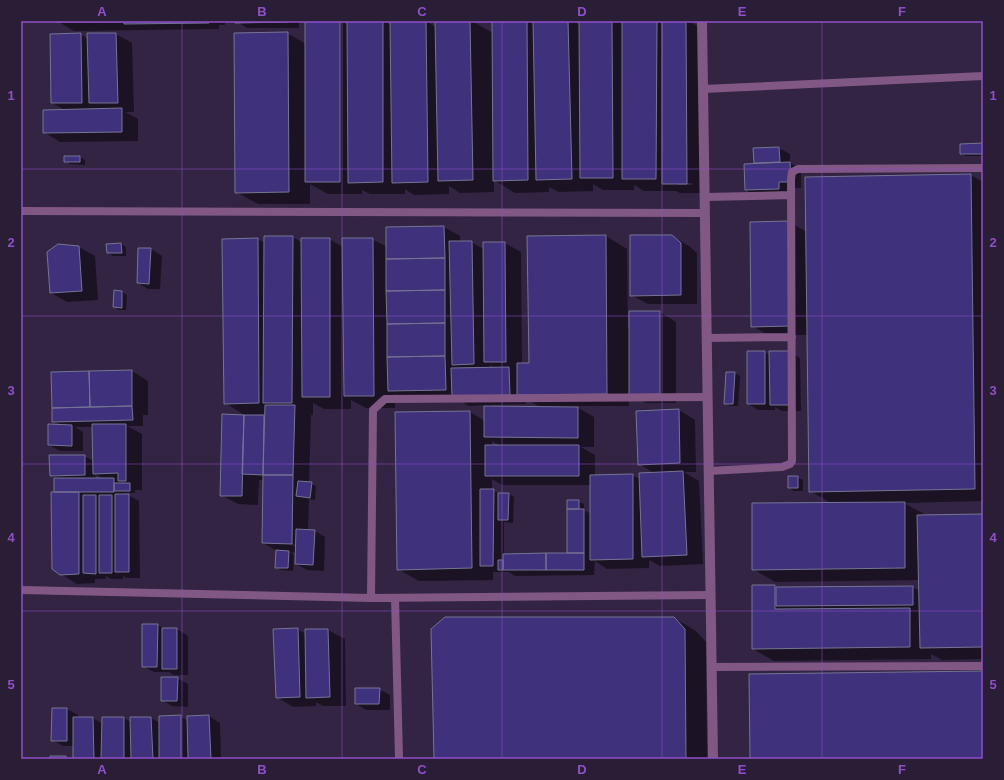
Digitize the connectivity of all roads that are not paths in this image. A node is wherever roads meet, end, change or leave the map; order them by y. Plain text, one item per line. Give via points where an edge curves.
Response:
1 (702, 21) edge
2 (983, 76) edge
3 (703, 89) junction
4 (983, 168) edge
5 (791, 194) junction
6 (705, 197) junction
7 (21, 211) edge
8 (705, 213) junction
9 (792, 337) junction
10 (707, 338) junction
11 (708, 397) junction
12 (709, 471) junction
13 (21, 590) edge
14 (710, 596) junction
15 (371, 598) junction
16 (395, 598) junction
17 (983, 666) edge
18 (711, 667) junction
19 (399, 759) edge
20 (713, 759) edge

1 - 3 street
2 - 3 lane
3 - 6 street
4 - 5 lane via 798,169 791,175
5 - 6 lane
5 - 9 lane
6 - 8 street
7 - 8 lane
8 - 10 street
9 - 10 lane
9 - 12 lane via 793,457 790,464 782,467
10 - 11 street
11 - 12 street
11 - 15 lane via 385,399 373,410
12 - 14 street
13 - 15 lane
14 - 16 lane
14 - 18 street
15 - 16 lane
16 - 19 lane
17 - 18 lane
18 - 20 street

